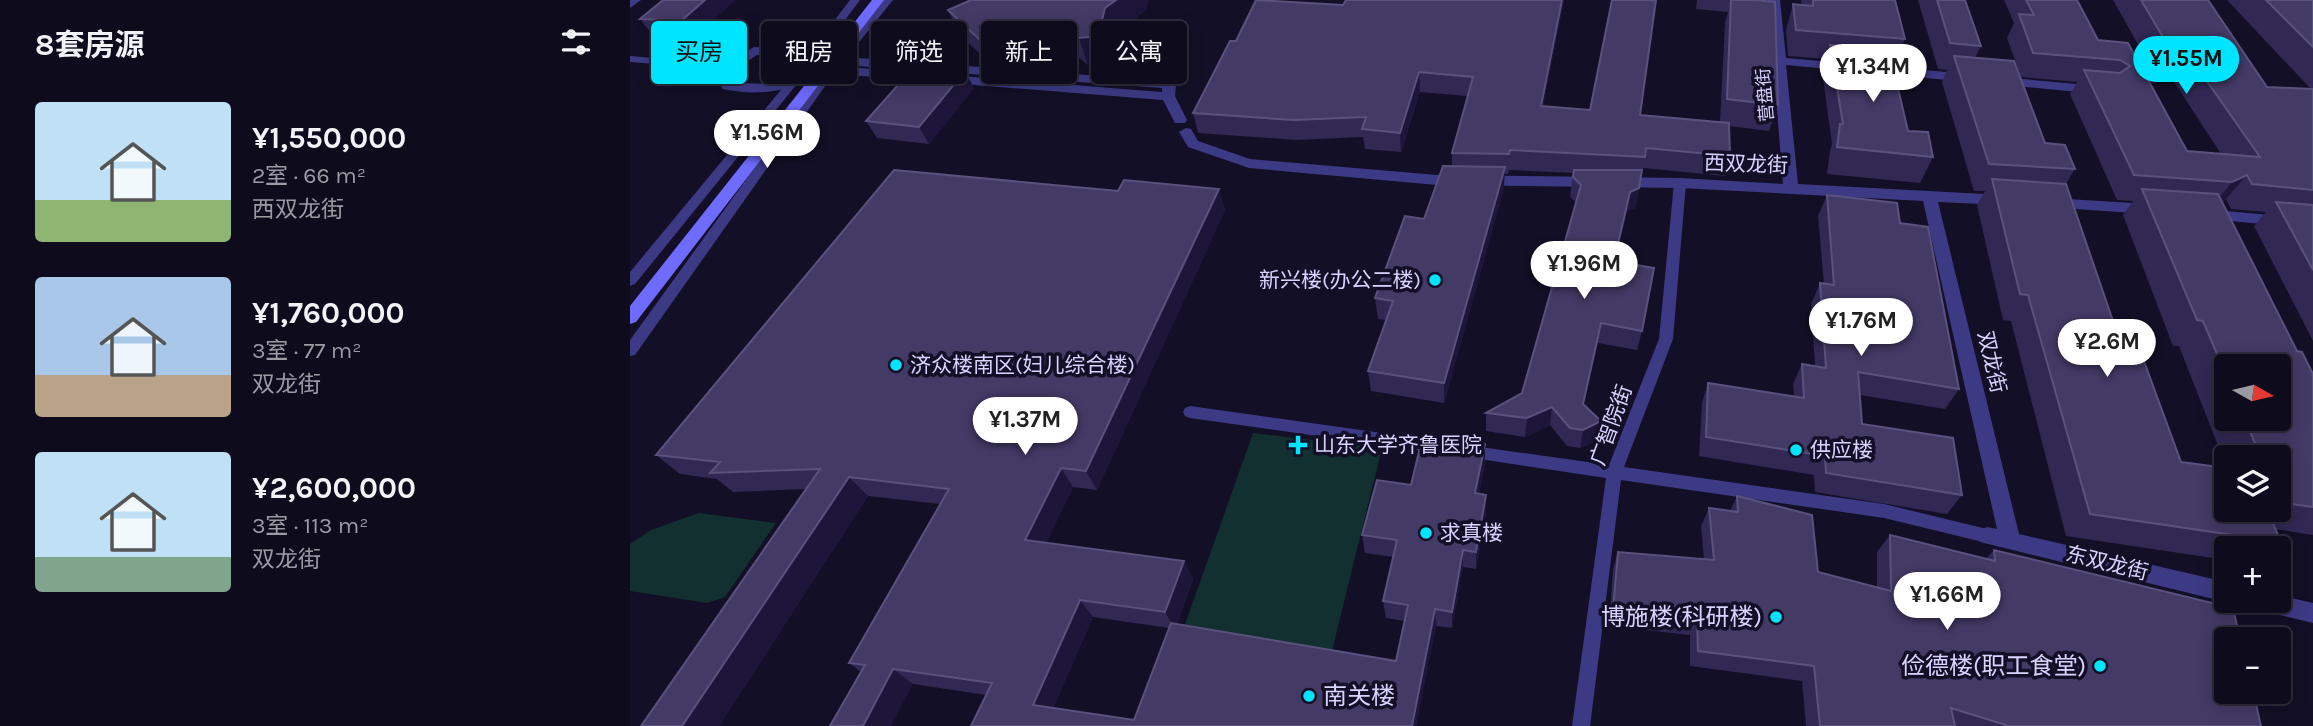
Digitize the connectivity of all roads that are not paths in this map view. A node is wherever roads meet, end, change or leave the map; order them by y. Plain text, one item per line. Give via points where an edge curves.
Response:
1 (636, 0) edge
2 (855, 0) edge
3 (877, 0) edge
4 (888, 0) edge
5 (1774, 0) edge
6 (630, 5) edge
7 (844, 21) edge
8 (857, 22) edge
9 (857, 29) edge
10 (630, 59) edge
11 (651, 61) edge
12 (1780, 61) junction
13 (857, 64) edge
14 (728, 84) edge
15 (793, 84) edge
16 (805, 84) edge
17 (807, 84) edge
18 (789, 87) junction
19 (2105, 91) edge
20 (1680, 183) junction
21 (1791, 187) junction
22 (1929, 195) junction
23 (2162, 210) edge
24 (2189, 212) edge
25 (2313, 224) edge
26 (630, 281) edge
27 (630, 318) edge
28 (630, 351) edge
29 (1190, 412) dead end
30 (1614, 472) junction
31 (1987, 536) joint
32 (2010, 540) junction
33 (2214, 590) edge
34 (2291, 608) edge
35 (2313, 613) edge
36 (1581, 726) edge

1 - 6 lane
2 - 7 lane
3 - 8 main road
4 - 9 lane
5 - 12 street, 营盘街
10 - 11 lane
12 - 19 street
12 - 21 street, 营盘街
13 - 20 street, 西双龙街 via 1168,96 1193,144 1250,163 1437,180
14 - 18 street
15 - 18 street
16 - 27 main road
17 - 28 lane
18 - 26 lane
20 - 21 street, 西双龙街
20 - 30 lane, 广智院街 via 1666,339
21 - 22 street, 西双龙街
22 - 23 street, 西双龙街
22 - 32 street, 双龙街
24 - 25 street
29 - 30 lane
30 - 31 lane via 1884,511
30 - 36 lane, 广智院街
31 - 32 street, 东双龙街
32 - 33 street, 东双龙街
34 - 35 street

